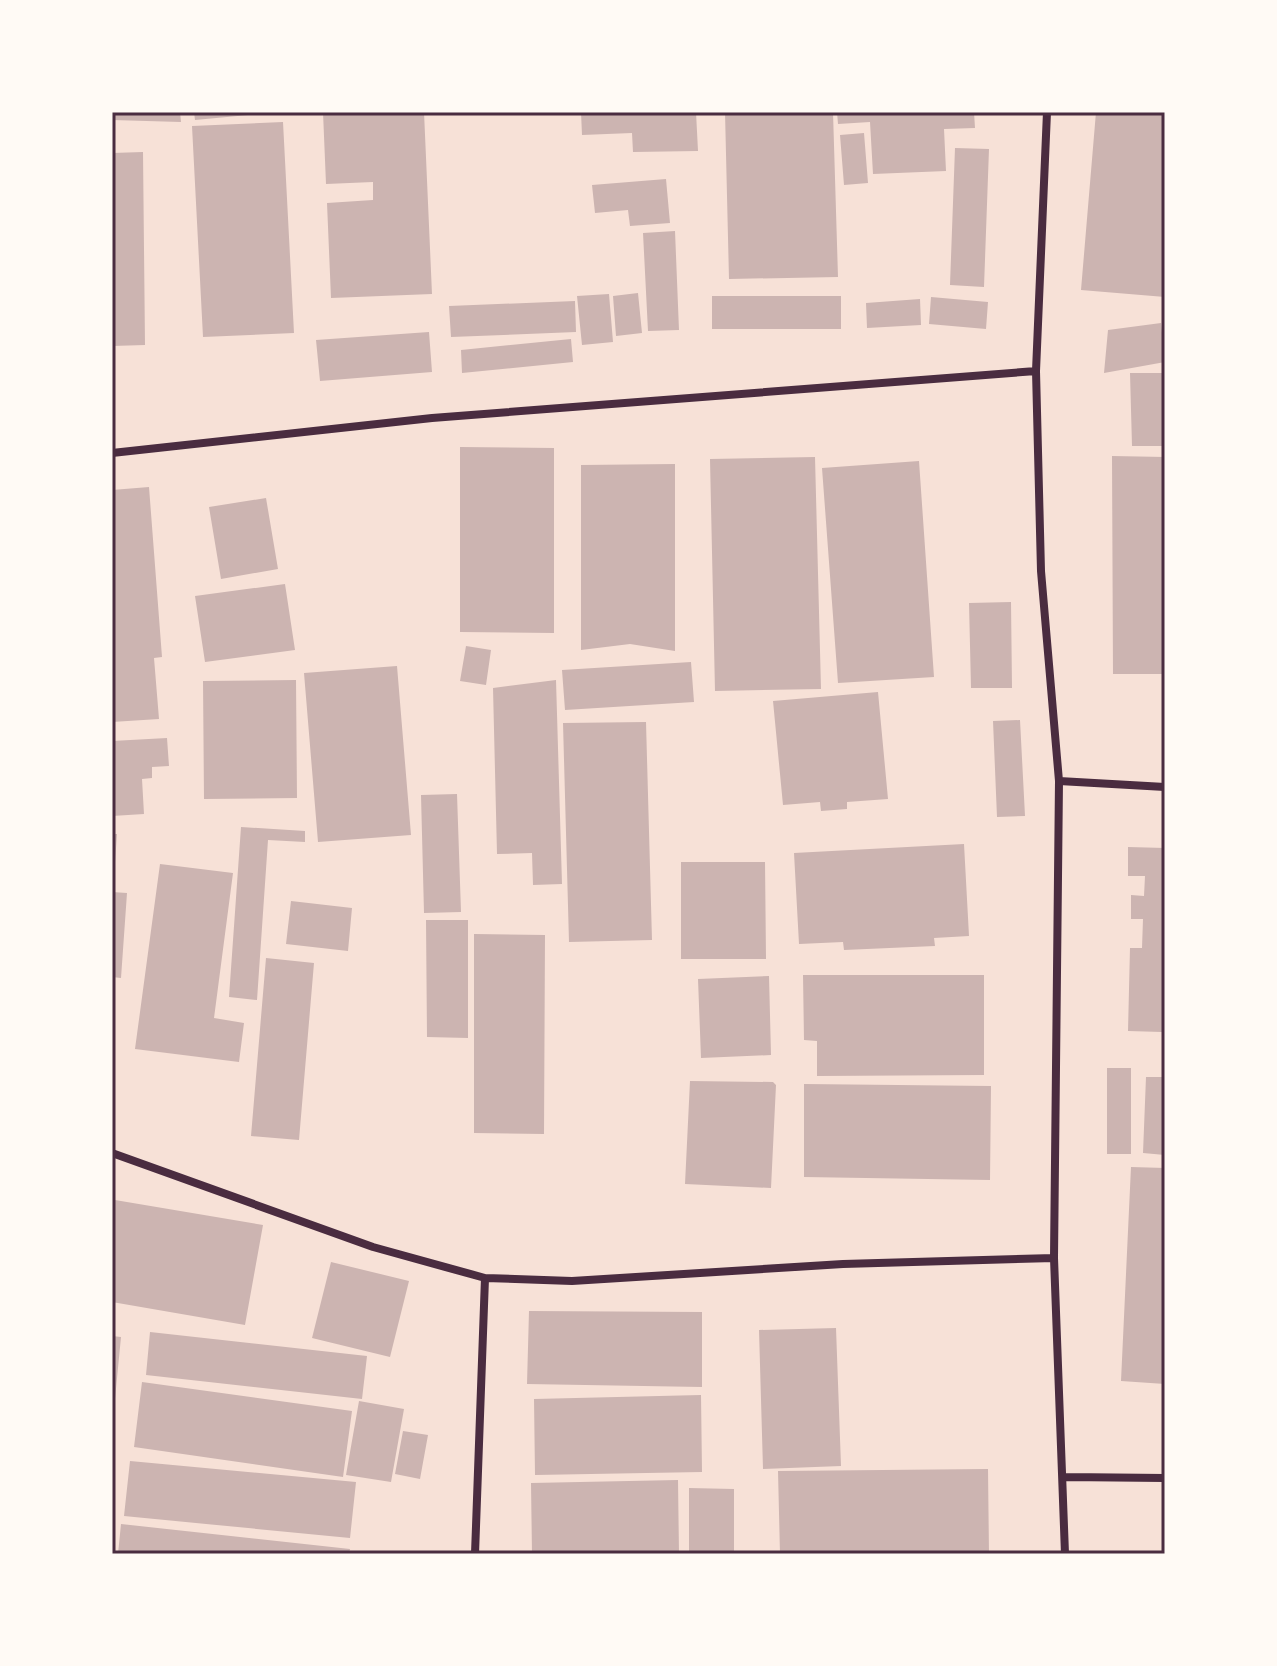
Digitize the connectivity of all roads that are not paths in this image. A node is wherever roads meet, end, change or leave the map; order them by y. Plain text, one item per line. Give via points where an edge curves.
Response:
1 (1047, 112) edge
2 (1036, 371) junction
3 (112, 453) edge
4 (1059, 781) junction
5 (1165, 787) edge
6 (112, 1153) edge
7 (1054, 1258) junction
8 (485, 1278) junction
9 (1065, 1477) junction
10 (1165, 1478) edge
11 (475, 1554) edge
12 (1065, 1554) edge

1 - 2 street
2 - 3 street via 432,418
2 - 4 street via 1041,571
4 - 5 street
4 - 7 street
6 - 8 street via 373,1247
7 - 8 street via 843,1264 572,1281
7 - 9 street
8 - 11 street
9 - 10 street
9 - 12 street

